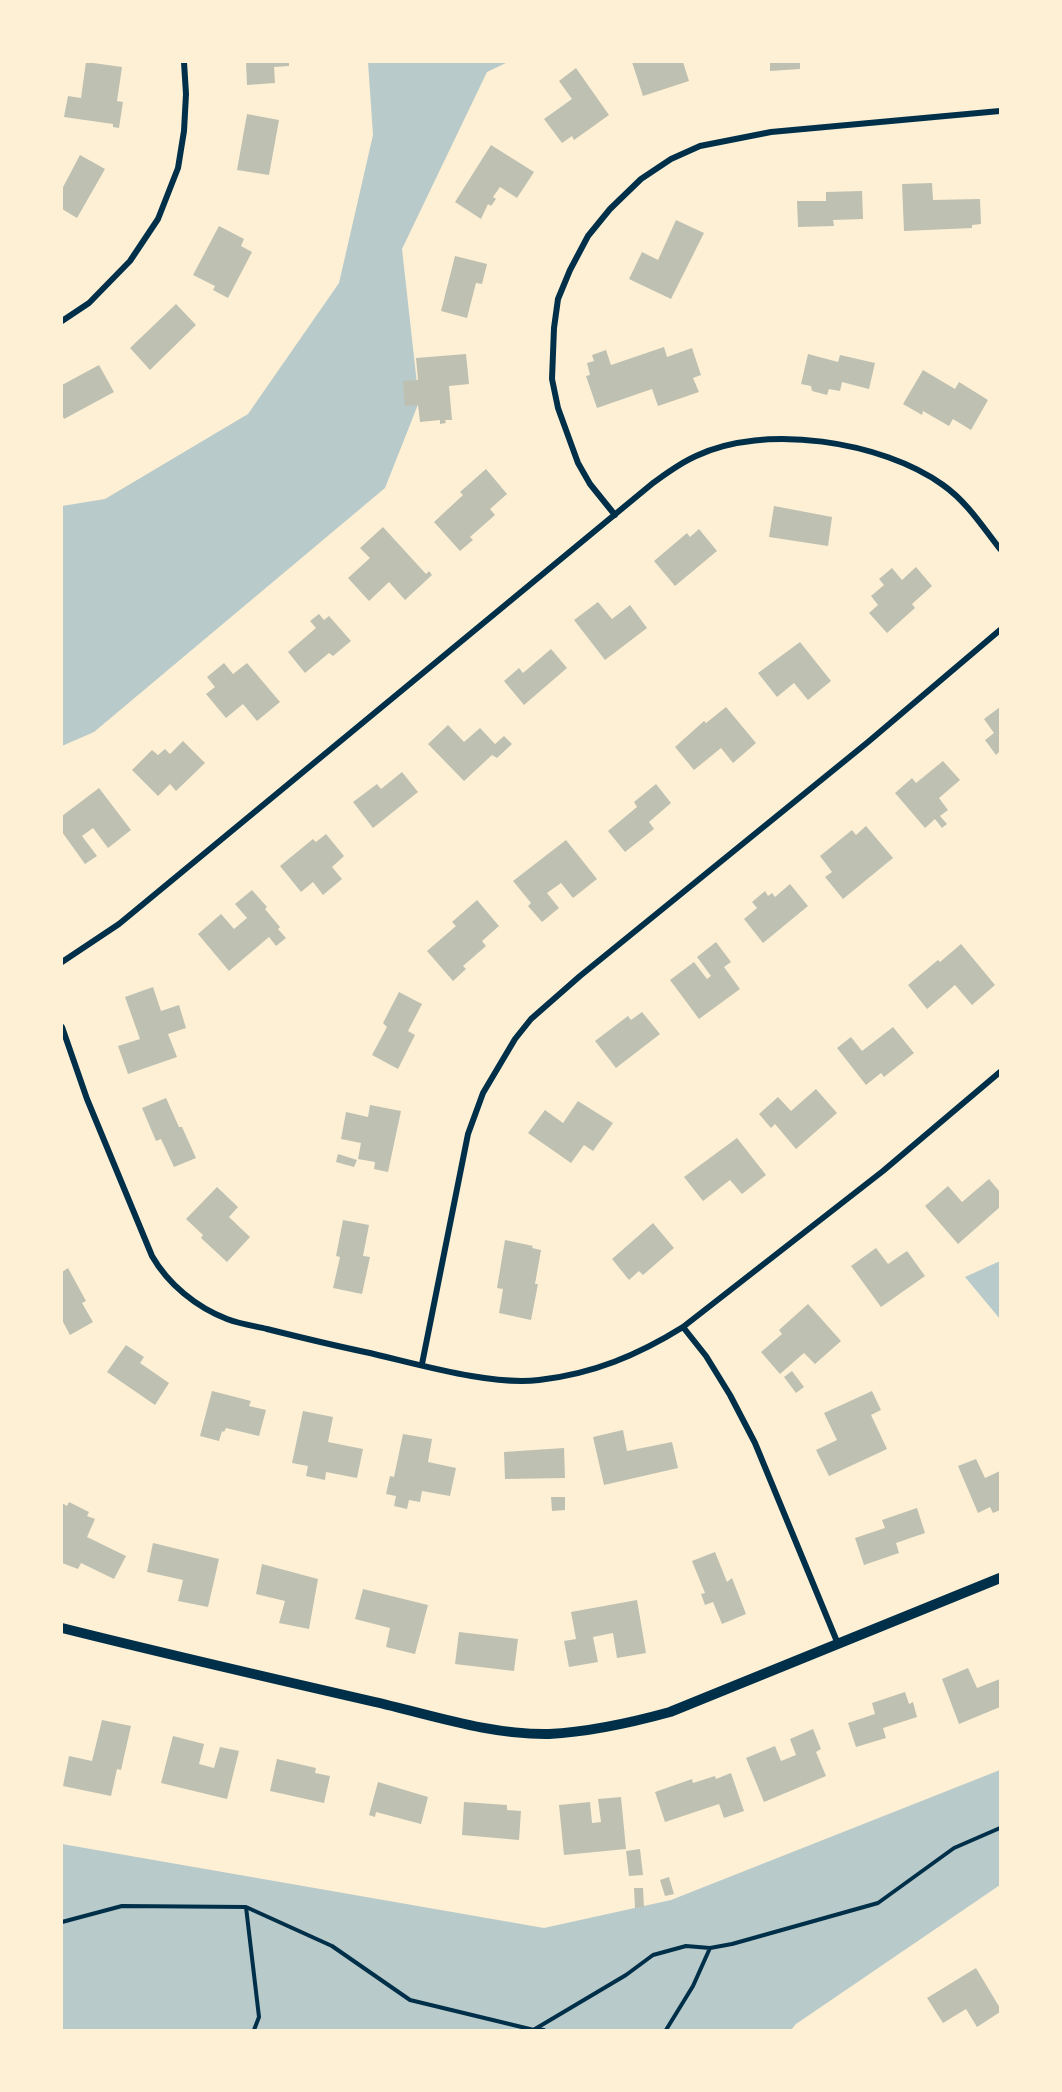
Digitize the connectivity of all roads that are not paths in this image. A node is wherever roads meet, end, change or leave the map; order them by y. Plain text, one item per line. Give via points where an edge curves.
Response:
1 (184, 62) edge
2 (1000, 111) edge
3 (62, 321) edge
4 (615, 515) junction
5 (1000, 549) edge
6 (1000, 630) edge
7 (62, 962) edge
8 (62, 1028) edge
9 (1000, 1072) edge
10 (683, 1327) junction
11 (422, 1364) junction
12 (1000, 1578) edge
13 (62, 1628) edge
14 (838, 1644) junction

1 - 3 street via 183,140 178,168 158,219 130,261 88,303
2 - 4 street via 771,132 700,146 641,179 610,209 588,236 558,299 552,379 578,463
4 - 5 street via 676,466 698,454 745,442 812,440 854,446 927,474 970,508
4 - 7 street via 119,924
6 - 11 street via 580,976 531,1019 515,1039 483,1093 468,1134
8 - 11 street via 152,1256 174,1286 227,1319
9 - 10 street via 883,1171
10 - 11 street via 625,1359 538,1380 495,1379
10 - 14 street via 706,1356 755,1443
12 - 14 street
13 - 14 street via 444,1719 548,1734 596,1730 670,1712

